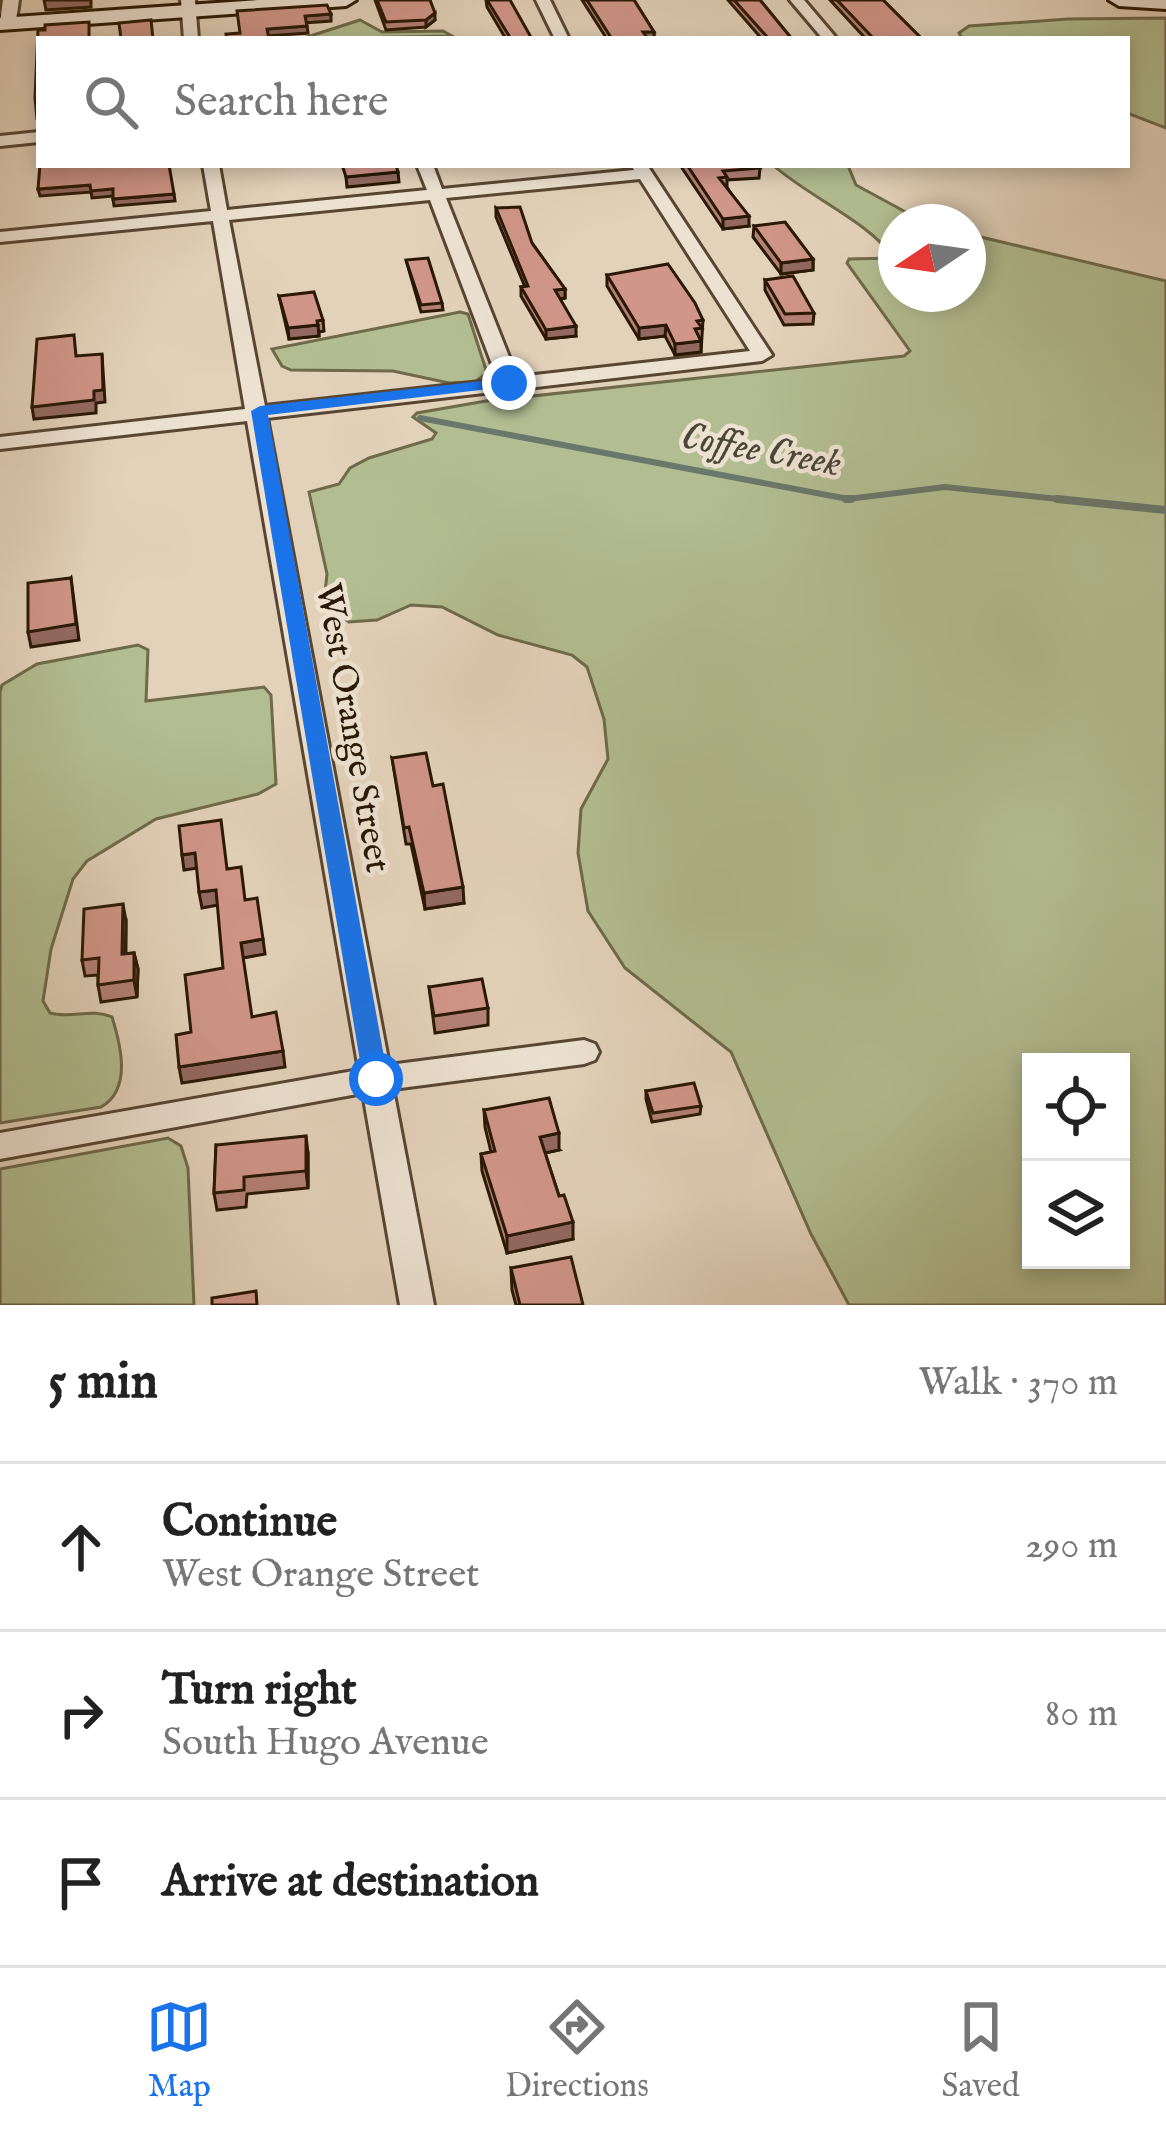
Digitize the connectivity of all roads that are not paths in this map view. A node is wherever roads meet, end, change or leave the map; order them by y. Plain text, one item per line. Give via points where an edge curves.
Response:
1 (11, 0) edge
2 (346, 0) edge
3 (543, 0) edge
4 (797, 0) edge
5 (1119, 0) edge
6 (1166, 4) edge
7 (187, 6) edge
8 (3, 26) edge
9 (191, 36) edge
10 (561, 36) edge
11 (827, 36) edge
12 (36, 137) edge
13 (0, 141) edge
14 (213, 168) edge
15 (426, 168) edge
16 (642, 170) edge
17 (436, 193) junction
18 (221, 214) junction
19 (0, 237) edge
20 (509, 383) junction
21 (260, 411) junction
22 (0, 442) edge
23 (584, 1052) dead end
24 (376, 1079) junction
25 (0, 1146) edge
26 (417, 1305) edge

1 - 8 street
2 - 7 main road
3 - 10 street
4 - 11 street
5 - 6 main road
7 - 8 main road
7 - 9 street
12 - 13 street
14 - 18 street, West Orange Street
15 - 17 street
16 - 17 street
16 - 20 street via 762,355
17 - 18 street
17 - 20 street
18 - 19 street
18 - 21 street, West Orange Street
20 - 21 street
21 - 22 street
21 - 24 street, West Orange Street
23 - 24 street
24 - 25 street
24 - 26 street, West Orange Street

